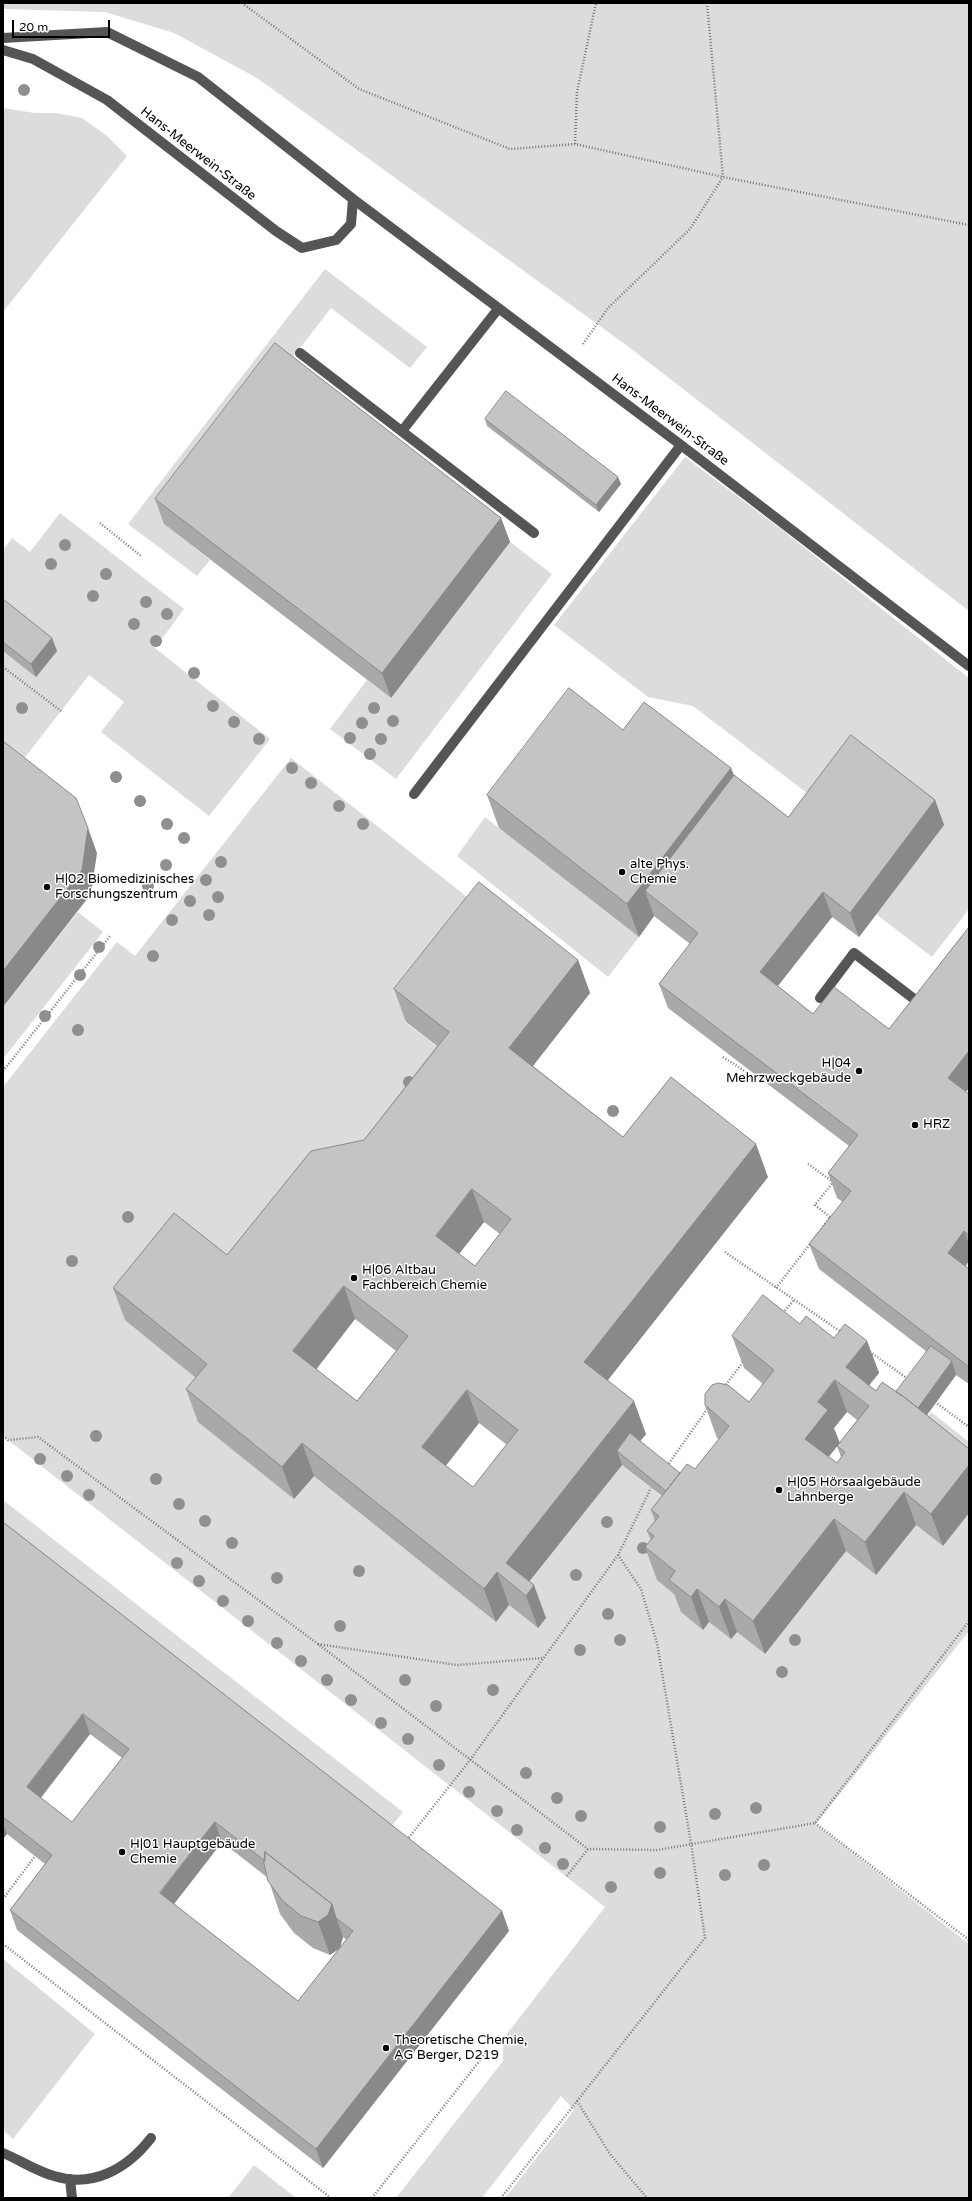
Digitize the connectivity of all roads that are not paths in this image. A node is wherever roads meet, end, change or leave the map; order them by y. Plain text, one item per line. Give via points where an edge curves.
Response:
1 (3, 38) edge
2 (3, 50) edge
3 (353, 199) junction
4 (498, 309) junction
5 (300, 352) dead end
6 (402, 431) junction
7 (681, 445) junction
8 (534, 533) dead end
9 (969, 666) edge
10 (414, 794) dead end
11 (927, 990) edge
12 (820, 998) dead end
13 (151, 2138) dead end
14 (3, 2153) edge
15 (70, 2179) junction
16 (72, 2198) edge

1 - 3 street, Hans-Meerwein-Straße via 107,32 198,76
2 - 3 street, Hans-Meerwein-Straße via 34,59 107,100 302,248 336,240 351,224
3 - 4 street, Hans-Meerwein-Straße
4 - 6 street
4 - 7 street, Hans-Meerwein-Straße
5 - 6 street
6 - 8 street
7 - 9 street, Hans-Meerwein-Straße
7 - 10 street
11 - 12 street via 918,1002 854,953
13 - 15 street via 134,2158 114,2172 90,2179
14 - 15 street via 53,2176
15 - 16 street

